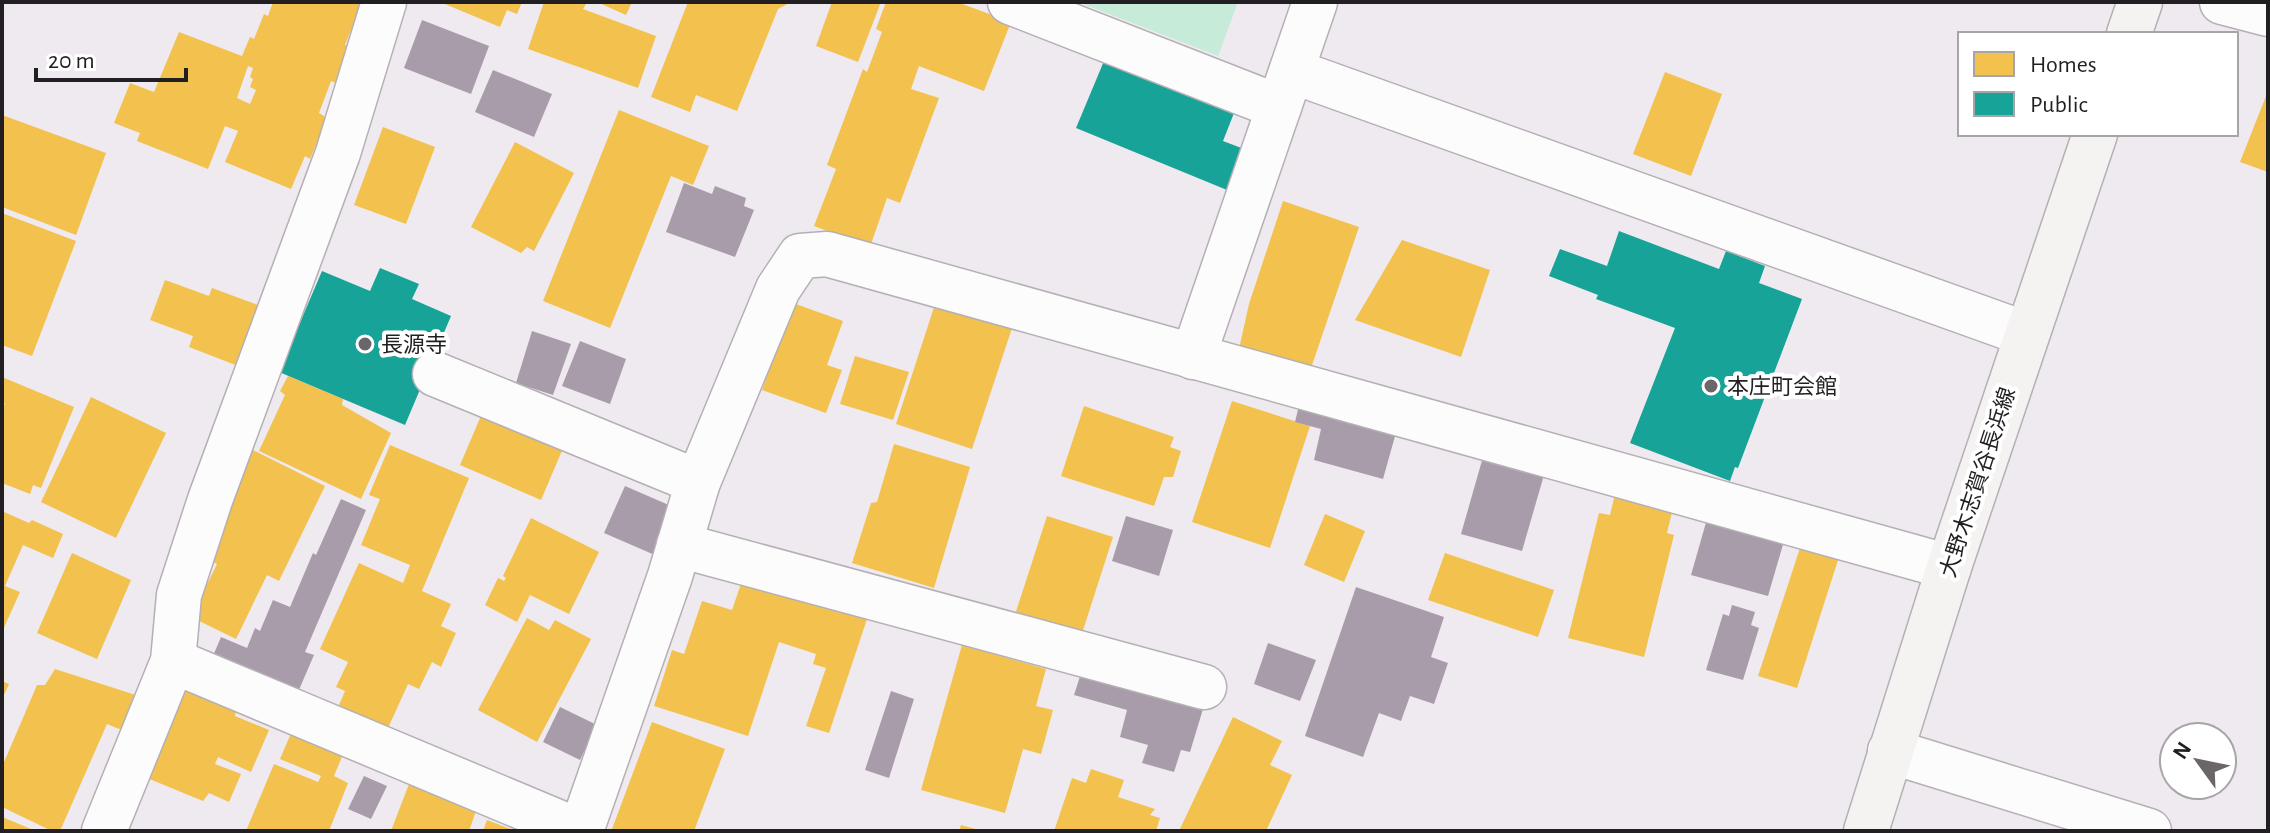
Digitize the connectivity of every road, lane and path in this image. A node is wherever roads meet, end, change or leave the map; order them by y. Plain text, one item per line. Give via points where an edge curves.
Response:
1 (384, 2) edge
2 (1010, 2) edge
3 (1315, 2) edge
4 (2140, 2) edge
5 (2222, 2) edge
6 (2268, 14) edge
7 (2130, 32) edge
8 (1286, 89) junction
9 (2094, 136) edge
10 (2026, 334) junction
11 (1193, 357) junction
12 (435, 374) dead end
13 (698, 482) junction
14 (679, 545) junction
15 (1949, 567) junction
16 (173, 661) junction
17 (1204, 687) dead end
18 (1890, 751) junction
19 (104, 831) edge
20 (580, 831) edge
21 (1866, 831) edge
22 (2149, 831) edge

1 - 16 street via 338,153 179,595
2 - 8 street
3 - 8 street
4 - 7 main road
5 - 6 street
8 - 10 street
8 - 11 street
9 - 10 main road, 大野木志賀谷長浜線
10 - 15 main road, 大野木志賀谷長浜線
11 - 13 street via 827,254 800,256 778,289
11 - 15 street
12 - 13 street
13 - 14 street
14 - 17 street
14 - 20 street
15 - 18 main road, 大野木志賀谷長浜線
16 - 19 street
16 - 20 street
18 - 21 main road, 大野木志賀谷長浜線
18 - 22 street

